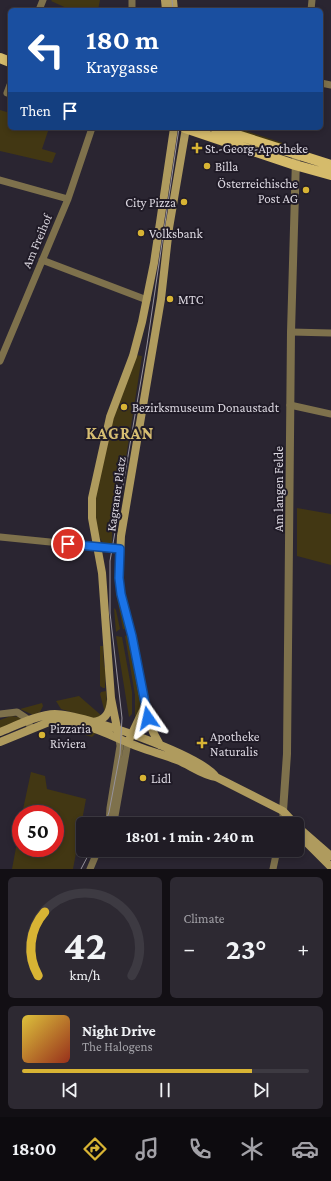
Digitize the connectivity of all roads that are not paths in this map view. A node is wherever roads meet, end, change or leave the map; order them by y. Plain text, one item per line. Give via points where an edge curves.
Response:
1 (91, 130) edge
2 (174, 130) edge
3 (186, 130) edge
4 (192, 130) edge
5 (221, 130) edge
6 (298, 155) junction
7 (295, 165) junction
8 (331, 165) edge
9 (331, 175) edge
10 (0, 180) edge
11 (68, 199) junction
12 (42, 260) junction
13 (147, 300) junction
14 (291, 332) junction
15 (331, 333) edge
16 (0, 361) edge
17 (290, 405) junction
18 (331, 414) edge
19 (0, 537) edge
20 (98, 546) junction
21 (120, 549) junction
22 (111, 698) junction
23 (145, 706) junction
24 (0, 714) edge
25 (90, 722) junction
26 (30, 725) junction
27 (0, 732) edge
28 (124, 736) junction
29 (0, 742) edge
30 (160, 745) junction
31 (216, 777) junction
32 (283, 811) junction
33 (114, 817) edge
34 (283, 817) edge
35 (289, 817) edge
36 (304, 832) edge
37 (304, 839) edge
38 (331, 856) edge
39 (95, 857) edge
40 (276, 857) edge
41 (331, 866) edge
42 (90, 869) edge
43 (273, 869) edge

1 - 11 street, Am Freihof
2 - 13 main road, Kagraner Platz
3 - 21 main road, Kagraner Platz
4 - 7 main road
5 - 6 main road
6 - 7 street, Am langen Felde
6 - 8 main road
7 - 9 main road
7 - 14 street, Am langen Felde
10 - 11 street
11 - 12 street, Am Freihof
12 - 13 street
12 - 16 street, Am Freihof
13 - 20 main road, Kagraner Platz via 136,347 110,417 94,487 91,512
14 - 15 street
14 - 17 street, Am langen Felde
17 - 18 street
17 - 32 street, Am langen Felde via 288,694
19 - 20 street
20 - 21 street
20 - 22 main road, Kagraner Platz via 104,592
21 - 23 main road, Kagraner Platz via 121,594
22 - 25 main road via 109,712 105,717
22 - 28 main road, Kagraner Platz
23 - 28 main road
23 - 30 main road, Kagraner Platz
24 - 26 street via 17,712 26,718
25 - 26 main road via 57,714 47,715
25 - 28 main road
26 - 27 main road
26 - 28 main road via 64,721
26 - 29 main road
28 - 30 main road
28 - 31 main road
28 - 33 street
30 - 31 main road via 186,756 212,771
31 - 32 main road
32 - 34 street, Am langen Felde
32 - 35 main road
36 - 38 main road
37 - 41 main road
39 - 42 street
40 - 43 street

